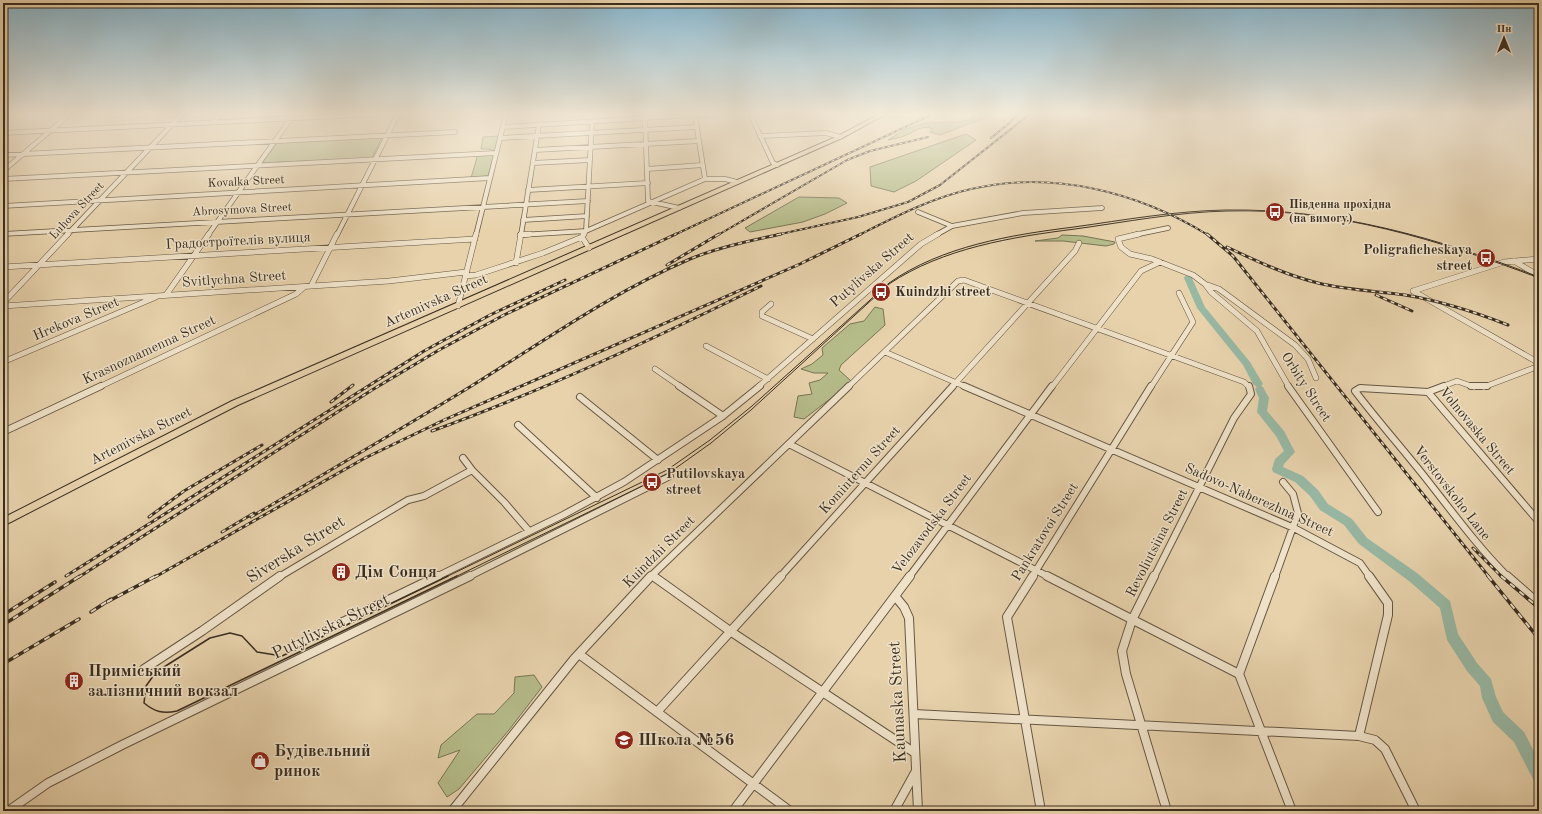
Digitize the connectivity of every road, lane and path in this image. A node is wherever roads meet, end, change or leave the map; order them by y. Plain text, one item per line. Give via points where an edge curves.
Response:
1 (25, 152) edge
2 (60, 152) edge
3 (146, 152) edge
4 (267, 152) edge
5 (379, 152) edge
6 (535, 152) edge
7 (591, 152) edge
8 (646, 152) edge
9 (701, 152) edge
10 (768, 152) edge
11 (805, 152) edge
12 (496, 153) joint
13 (23, 154) junction
14 (3, 155) edge
15 (375, 159) junction
16 (590, 160) junction
17 (533, 163) junction
18 (258, 165) junction
19 (703, 165) junction
20 (776, 165) junction
21 (647, 169) junction
22 (3, 171) edge
23 (127, 172) junction
24 (490, 178) junction
25 (3, 179) edge
26 (705, 179) junction
27 (737, 182) junction
28 (648, 183) junction
29 (362, 186) junction
30 (589, 186) junction
31 (528, 190) junction
32 (239, 192) junction
33 (101, 200) junction
34 (588, 201) junction
35 (653, 203) junction
36 (526, 205) junction
37 (3, 206) edge
38 (483, 207) junction
39 (679, 208) junction
40 (1102, 208) dead end
41 (918, 212) dead end
42 (347, 215) junction
43 (587, 216) junction
44 (523, 220) junction
45 (218, 222) junction
46 (952, 226) junction
47 (1168, 228) dead end
48 (72, 230) junction
49 (586, 231) junction
50 (3, 234) edge
51 (520, 235) junction
52 (582, 237) junction
53 (475, 239) junction
54 (1079, 243) dead end
55 (330, 247) junction
56 (589, 248) junction
57 (194, 256) junction
58 (1539, 259) edge
59 (1514, 261) junction
60 (516, 262) junction
61 (1160, 262) junction
62 (40, 265) junction
63 (3, 267) edge
64 (466, 274) junction
65 (1539, 276) edge
66 (958, 281) joint
67 (1205, 284) junction
68 (304, 286) junction
69 (311, 286) junction
70 (1179, 293) dead end
71 (166, 295) junction
72 (157, 296) junction
73 (771, 304) dead end
74 (1027, 304) junction
75 (3, 305) edge
76 (458, 306) junction
77 (1096, 328) junction
78 (813, 339) junction
79 (706, 346) dead end
80 (885, 352) junction
81 (1170, 356) junction
82 (3, 362) edge
83 (1539, 365) edge
84 (655, 369) dead end
85 (1316, 378) dead end
86 (768, 379) junction
87 (956, 383) junction
88 (1428, 392) junction
89 (580, 397) dead end
90 (1031, 415) junction
91 (723, 416) junction
92 (518, 425) dead end
93 (3, 432) edge
94 (788, 444) junction
95 (1112, 450) junction
96 (463, 458) dead end
97 (658, 460) junction
98 (472, 470) junction
99 (670, 476) dead end
100 (1283, 482) dead end
101 (865, 483) junction
102 (1199, 486) junction
103 (597, 498) junction
104 (1378, 512) dead end
105 (4, 519) edge
106 (1539, 522) edge
107 (947, 526) junction
108 (1294, 528) junction
109 (528, 531) junction
110 (1036, 571) junction
111 (652, 575) junction
112 (895, 596) junction
113 (1539, 604) edge
114 (1132, 620) junction
115 (730, 632) junction
116 (291, 647) dead end
117 (579, 654) junction
118 (144, 669) dead end
119 (1239, 674) junction
120 (822, 692) junction
121 (657, 712) junction
122 (914, 714) junction
123 (1025, 720) junction
124 (1142, 726) junction
125 (1260, 730) junction
126 (1359, 736) junction
127 (915, 753) junction
128 (916, 771) junction
129 (753, 784) junction
130 (8, 811) edge
131 (452, 811) edge
132 (733, 811) edge
133 (790, 811) edge
134 (894, 811) edge
135 (918, 811) edge
136 (1041, 811) edge
137 (1167, 811) edge
138 (1292, 811) edge
139 (1416, 811) edge

1 - 13 street
2 - 13 street
3 - 23 street, Luhova Street
4 - 18 street
5 - 15 street
6 - 17 street
7 - 16 street
8 - 21 street
9 - 19 street
10 - 20 street
11 - 20 main road, Artemivska Street
12 - 15 street
12 - 24 street
13 - 14 street
13 - 22 street
15 - 18 street
15 - 29 street
16 - 17 street
16 - 30 street
17 - 31 street
18 - 23 street
18 - 32 street
19 - 21 street
19 - 26 street
20 - 27 main road, Artemivska Street
21 - 28 street
23 - 25 street
23 - 33 street, Luhova Street
24 - 29 street, Kovalka Street
24 - 38 street
26 - 27 street via 722,177
26 - 35 street
27 - 39 main road, Artemivska Street
28 - 30 street
28 - 35 street via 648,201
29 - 32 street, Kovalka Street
29 - 42 street
30 - 31 street
30 - 34 street
31 - 36 street
32 - 33 street, Kovalka Street
32 - 45 street
33 - 37 street, Kovalka Street
33 - 48 street, Luhova Street
34 - 36 street, Abrosymova Street
34 - 43 street
35 - 39 street
35 - 49 street
36 - 38 street, Abrosymova Street
36 - 44 street
38 - 42 street, Abrosymova Street
38 - 53 street
39 - 56 main road, Artemivska Street
40 - 46 street, Putylivska Street via 1023,213
41 - 46 street, Putylivska Street
42 - 45 street, Abrosymova Street
42 - 55 street
43 - 44 street
43 - 49 street
44 - 51 street
45 - 48 street, Abrosymova Street
45 - 57 street
46 - 78 street, Putylivska Street via 921,244
47 - 61 street via 1123,240 1118,239 1121,247 1130,254
48 - 50 street, Abrosymova Street
48 - 62 street, Luhova Street
49 - 51 street
49 - 52 street
51 - 60 street
52 - 56 street
52 - 60 street, Artemivska Street
53 - 55 street, Градостроїтелiв вулиця
53 - 64 street
54 - 74 street, Kominternu Street via 1075,251
55 - 57 street, Градостроїтелiв вулиця
55 - 69 street
56 - 76 main road, Artemivska Street
57 - 62 street, Градостроїтелiв вулиця
57 - 71 street
58 - 59 street
59 - 65 street
59 - 83 street via 1500,263 1413,291
60 - 64 street, Artemivska Street via 476,275
61 - 67 street via 1193,275
61 - 77 street, Velozavodska Street via 1141,271
62 - 63 street, Градостроїтелiв вулиця
62 - 75 street, Luhova Street
64 - 69 street, Svitlychna Street
64 - 76 street
66 - 74 street, Revoliutsiina Street via 964,280
66 - 80 street, Kuindzhi Street
67 - 85 street via 1219,289 1295,345 1308,359
67 - 104 street, Orbity Street via 1257,331 1288,386
68 - 69 street, Svitlychna Street
68 - 71 street, Svitlychna Street
68 - 93 street, Krasnoznamenna Street via 296,294
70 - 81 street, Pankratovoi Street via 1193,322
71 - 72 street, Svitlychna Street
72 - 75 street, Svitlychna Street
72 - 82 street, Hrekova Street
73 - 78 street via 762,312 762,316
74 - 77 street, Revoliutsiina Street
74 - 87 street, Kominternu Street
76 - 105 main road, Artemivska Street via 235,403
77 - 81 street, Revoliutsiina Street
77 - 90 street, Velozavodska Street
78 - 86 street, Putylivska Street
79 - 86 street
80 - 87 street, Sadovo-Naberezhna Street
80 - 94 street, Kuindzhi Street
81 - 95 street, Pankratovoi Street
81 - 102 street, Revoliutsiina Street via 1244,382 1251,389 1251,394 1234,418
83 - 88 street via 1484,387 1474,387 1457,381
84 - 91 street
86 - 91 street, Putylivska Street
87 - 90 street, Sadovo-Naberezhna Street
87 - 101 street, Kominternu Street
88 - 106 street, Volnovaska Street
88 - 113 street, Verstovskoho Lane via 1356,389 1356,393 1378,422 1489,558
89 - 97 street
90 - 95 street, Sadovo-Naberezhna Street
90 - 107 street, Velozavodska Street
91 - 97 street, Putylivska Street
92 - 103 street
94 - 101 street
94 - 111 street, Kuindzhi Street
95 - 102 street, Sadovo-Naberezhna Street
95 - 110 street, Pankratovoi Street
96 - 98 street
97 - 103 street, Putylivska Street
98 - 109 street
98 - 118 street, Siverska Street via 424,496 408,500 268,583
99 - 130 street, Putylivska Street via 375,623 115,748 48,783
100 - 108 street via 1293,494 1298,507
101 - 107 street
101 - 115 street, Kominternu Street
102 - 108 street, Sadovo-Naberezhna Street
102 - 114 street, Revoliutsiina Street
103 - 109 street, Putylivska Street
107 - 110 street
107 - 112 street, Velozavodska Street
108 - 119 street
108 - 126 street, Sadovo-Naberezhna Street via 1356,560 1388,603 1388,615
109 - 116 street, Putylivska Street
110 - 114 street
110 - 123 street, Pankratovoi Street via 1007,618
111 - 115 street
111 - 117 street, Kuindzhi Street
112 - 120 street, Velozavodska Street
112 - 122 street, Kaunaska Street via 909,618
114 - 119 street
114 - 124 street, Revoliutsiina Street via 1122,651 1126,674
115 - 120 street
115 - 121 street, Kominternu Street
117 - 121 street
117 - 131 street, Kuindzhi Street
119 - 125 street
120 - 127 street
120 - 129 street, Velozavodska Street
121 - 129 street
122 - 123 street
122 - 127 street, Kaunaska Street
123 - 124 street
123 - 136 street, Pankratovoi Street
124 - 125 street
124 - 137 street, Revoliutsiina Street
125 - 126 street
125 - 138 street
126 - 139 street via 1375,740 1385,749
127 - 128 street, Kaunaska Street
128 - 134 street
128 - 135 street, Kaunaska Street
129 - 132 street, Velozavodska Street
129 - 133 street

